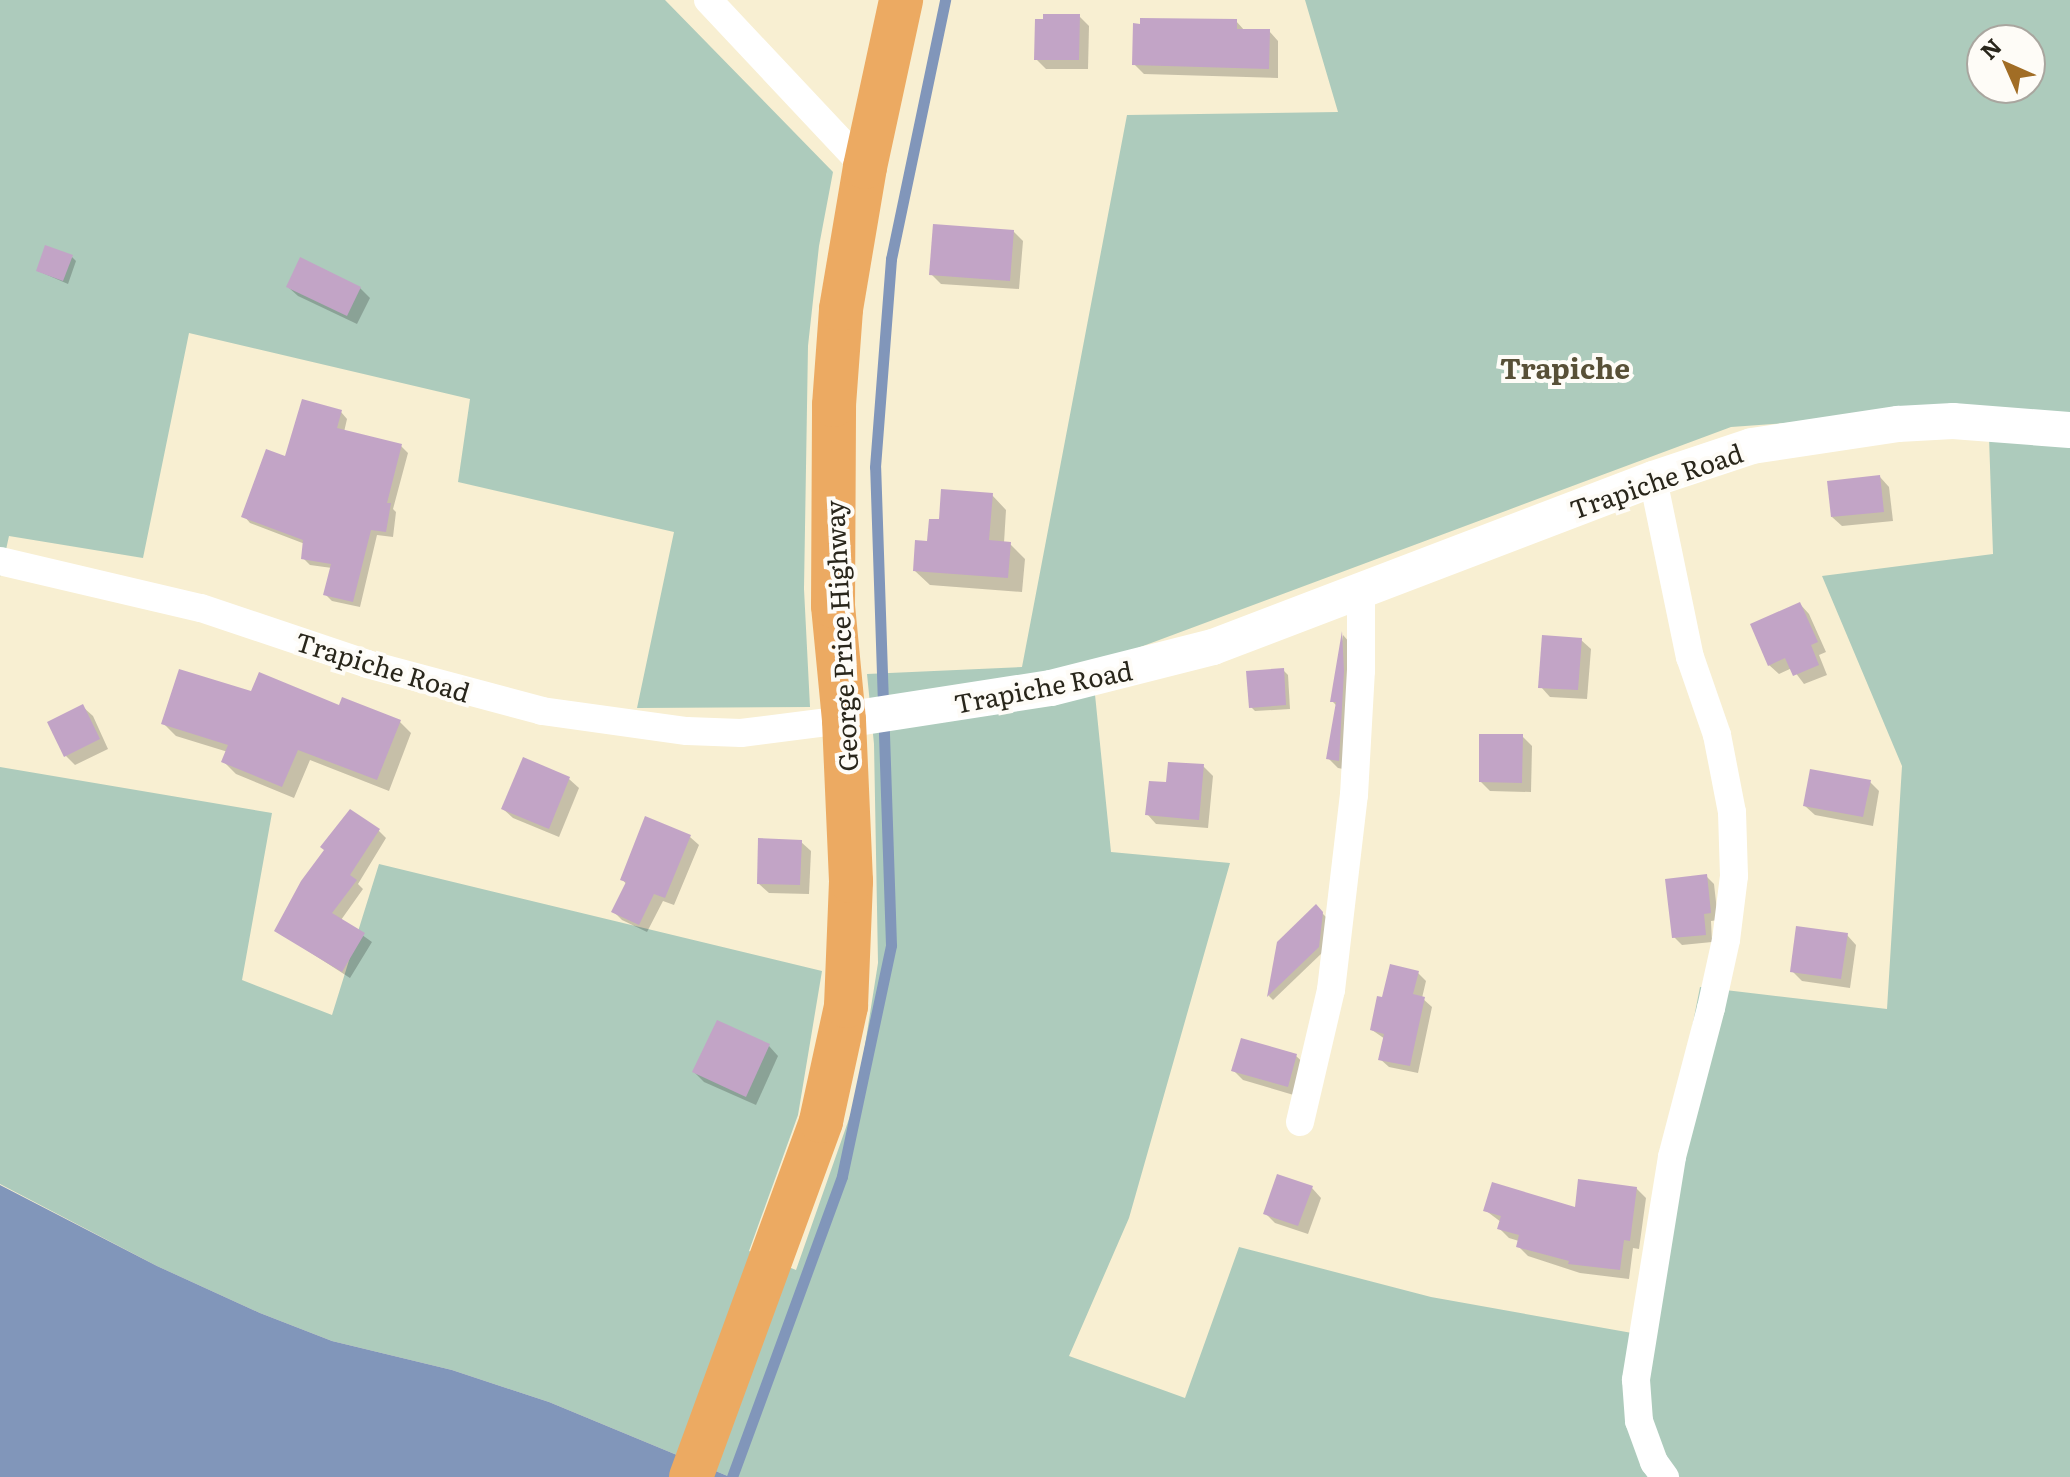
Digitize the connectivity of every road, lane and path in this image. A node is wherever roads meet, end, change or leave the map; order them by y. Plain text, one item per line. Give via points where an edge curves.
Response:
1 (708, 0) edge
2 (901, 0) edge
3 (865, 167) junction
4 (2070, 430) edge
5 (1653, 479) junction
6 (0, 561) edge
7 (1361, 590) junction
8 (844, 720) junction
9 (1300, 1122) dead end
10 (691, 1477) edge
11 (1665, 1477) edge

1 - 3 street
2 - 3 highway, George Price Highway
3 - 8 highway, George Price Highway via 841,309 834,405 833,606
4 - 5 street, Trapiche Road via 1953,421 1898,424 1752,446
5 - 7 street, Trapiche Road
5 - 11 street via 1690,657 1717,735 1732,812 1734,876 1717,981 1672,1157 1636,1380 1639,1421
6 - 8 street, Trapiche Road via 201,608 367,664 542,711 741,733
7 - 8 street, Trapiche Road via 1213,647 1128,671
7 - 9 street via 1352,810 1331,990
8 - 10 highway, George Price Highway via 851,881 846,1006 821,1121

